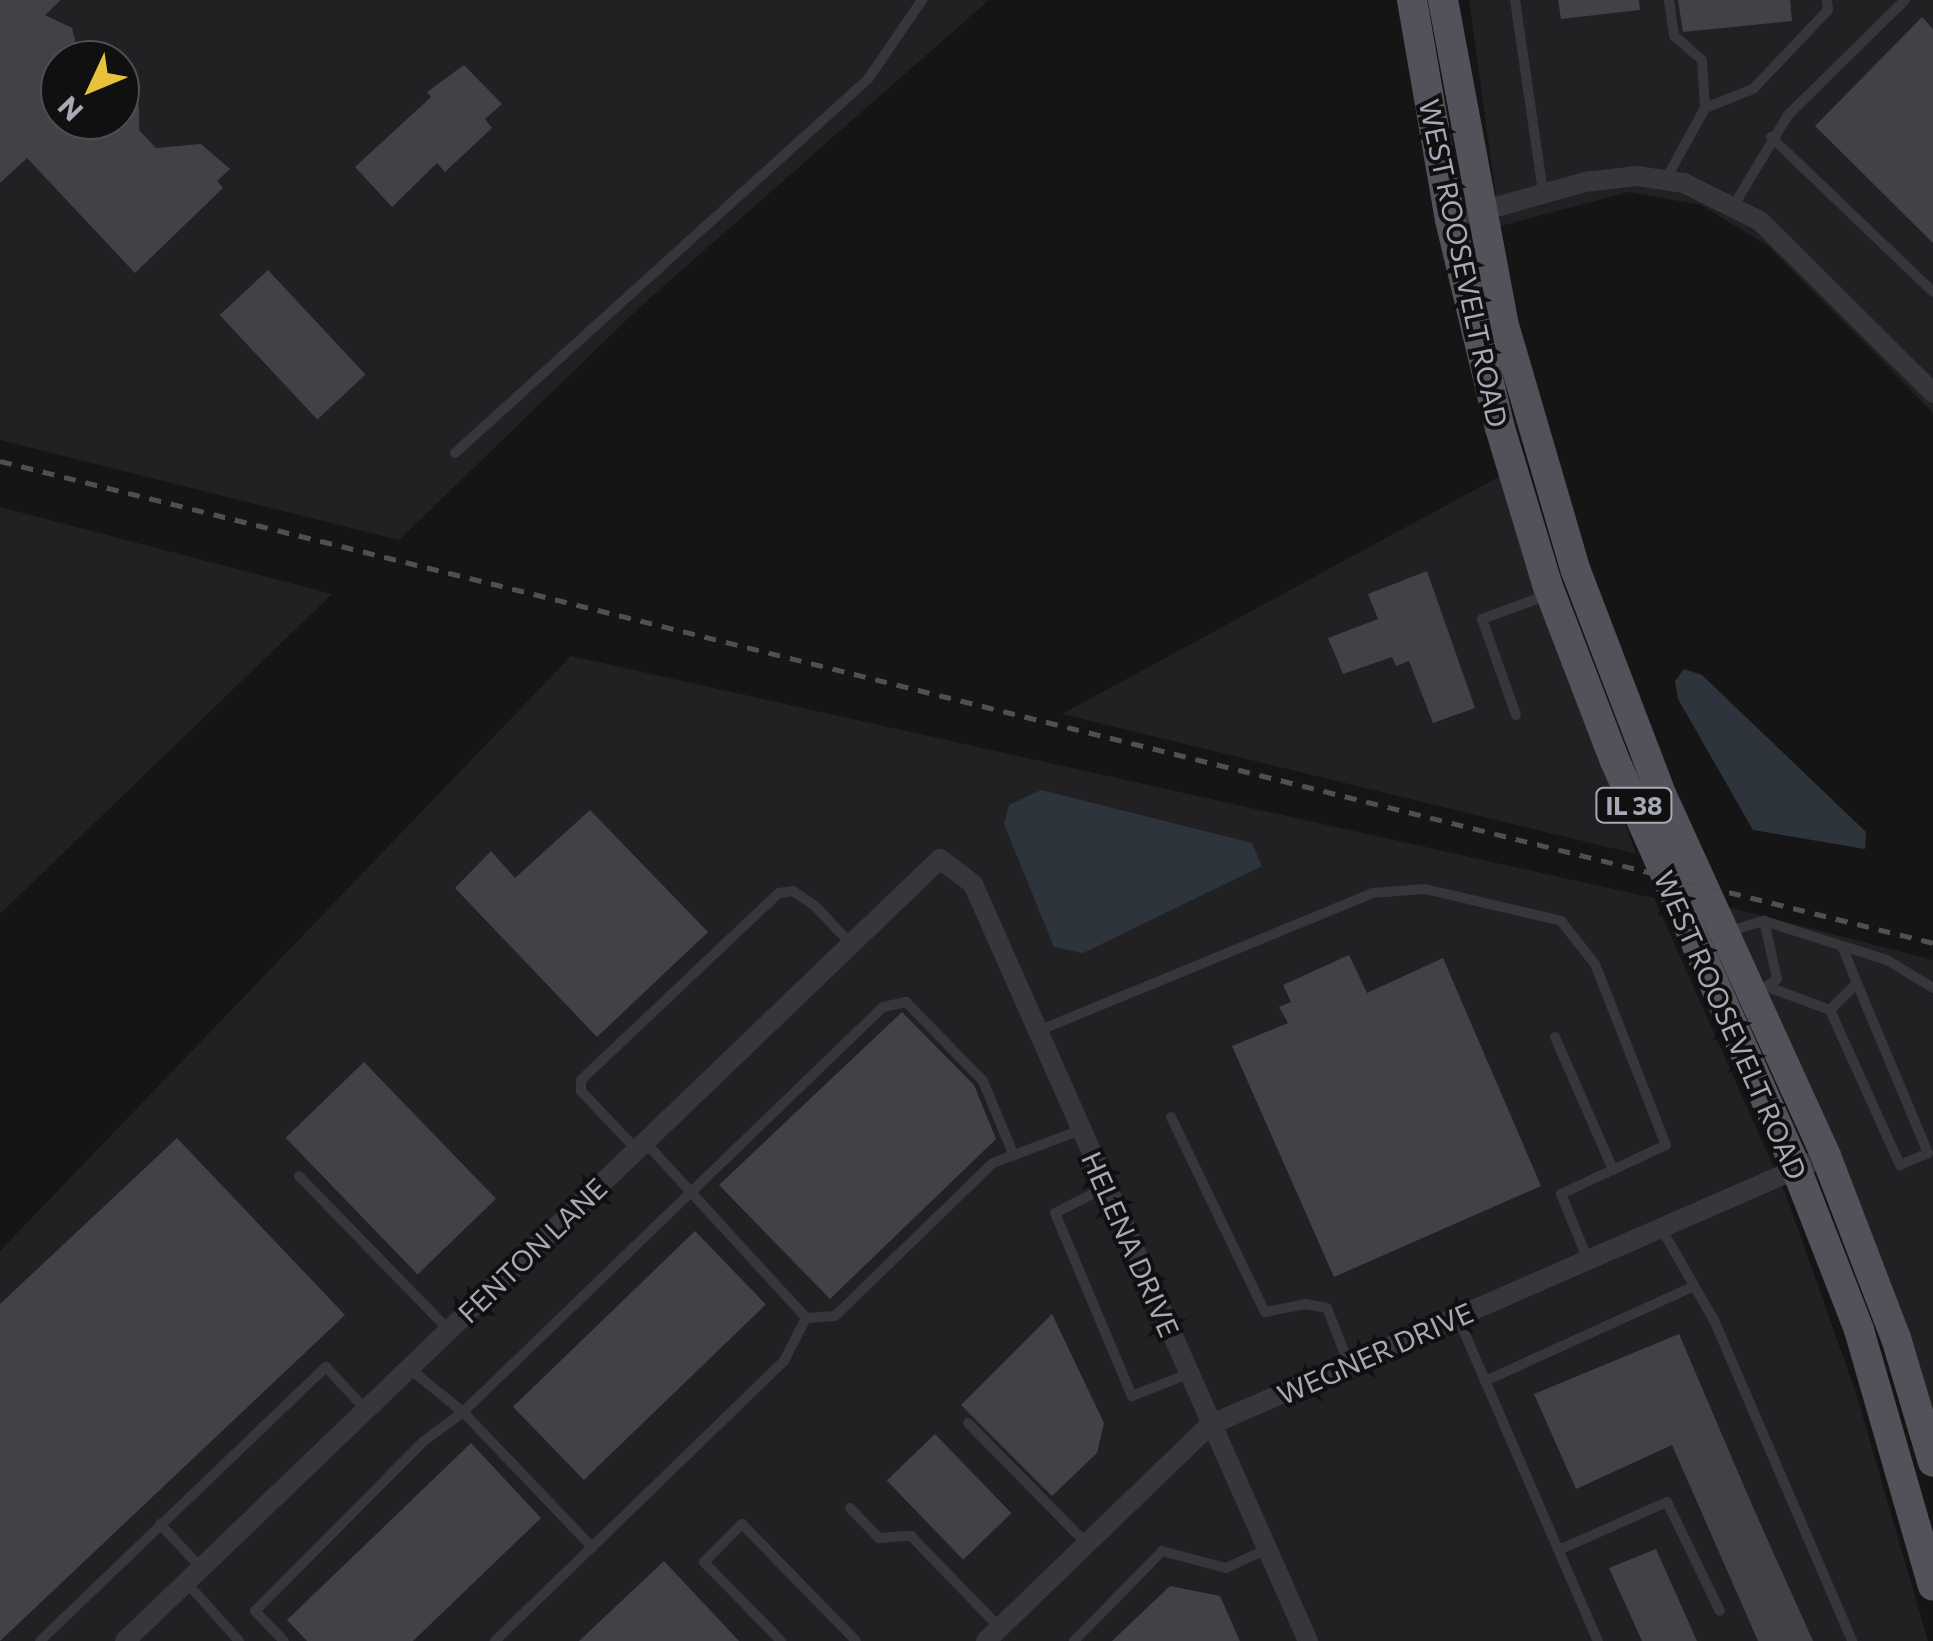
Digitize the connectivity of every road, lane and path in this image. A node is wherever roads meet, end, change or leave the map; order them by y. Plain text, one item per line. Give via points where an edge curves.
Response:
1 (922, 0) edge
2 (1412, 0) edge
3 (1443, 0) edge
4 (1515, 0) edge
5 (1669, 0) edge
6 (1827, 0) edge
7 (1905, 0) edge
8 (1705, 108) junction
9 (1771, 136) junction
10 (1665, 180) junction
11 (1543, 194) junction
12 (1734, 205) junction
13 (1465, 216) junction
14 (1933, 292) edge
15 (1933, 393) edge
16 (455, 453) dead end
17 (1551, 594) junction
18 (1516, 715) dead end
19 (940, 859) joint
20 (1764, 921) junction
21 (1726, 933) junction
22 (851, 944) junction
23 (1842, 946) junction
24 (1857, 983) junction
25 (1933, 988) edge
26 (1763, 991) junction
27 (1830, 1010) junction
28 (1038, 1031) junction
29 (1555, 1037) dead end
30 (1171, 1117) dead end
31 (1081, 1130) junction
32 (641, 1146) junction
33 (1014, 1156) junction
34 (1826, 1156) junction
35 (1796, 1168) junction
36 (1614, 1170) junction
37 (298, 1176) dead end
38 (1106, 1187) junction
39 (690, 1192) junction
40 (1660, 1228) junction
41 (1588, 1260) junction
42 (1690, 1288) junction
43 (1457, 1317) junction
44 (806, 1318) junction
45 (449, 1330) junction
46 (1349, 1364) junction
47 (410, 1368) junction
48 (1188, 1374) junction
49 (1485, 1380) junction
50 (366, 1410) junction
51 (463, 1412) junction
52 (968, 1423) dead end
53 (1210, 1425) junction
54 (1933, 1462) edge
55 (850, 1508) dead end
56 (160, 1524) junction
57 (1087, 1544) junction
58 (592, 1547) junction
59 (1266, 1550) junction
60 (1559, 1550) junction
61 (194, 1575) junction
62 (1933, 1586) edge
63 (1720, 1612) dead end
64 (996, 1635) edge
65 (40, 1641) edge
66 (125, 1641) edge
67 (239, 1641) edge
68 (284, 1641) edge
69 (494, 1641) edge
70 (781, 1641) edge
71 (856, 1641) edge
72 (1074, 1641) edge
73 (1308, 1641) edge
74 (1598, 1641) edge
75 (1852, 1641) edge

1 - 16 lane via 868,79
2 - 13 main road, WEST ROOSEVELT ROAD / IL 38
3 - 13 main road, WEST ROOSEVELT ROAD / IL 38
4 - 11 lane
5 - 8 lane via 1674,36 1702,60
6 - 8 lane via 1828,10 1753,89
7 - 9 lane
8 - 10 lane
9 - 12 lane
9 - 14 lane
10 - 11 street via 1637,176
10 - 12 street
11 - 13 street
12 - 15 street via 1772,231
13 - 17 main road, WEST ROOSEVELT ROAD / IL 38 via 1500,428
13 - 21 main road, WEST ROOSEVELT ROAD / IL 38 via 1576,571 1630,717
17 - 18 lane via 1482,618
17 - 35 main road, WEST ROOSEVELT ROAD / IL 38 via 1656,859
19 - 22 street, FENTON LANE
19 - 28 street, HELENA DRIVE via 973,884
20 - 21 lane
20 - 23 lane
20 - 26 lane via 1778,960
21 - 26 main road, WEST ROOSEVELT ROAD / IL 38
22 - 32 street, FENTON LANE
22 - 32 lane via 816,906 793,891 779,892 581,1080 580,1091
23 - 24 lane
23 - 25 lane via 1887,960
24 - 27 lane
24 - 27 lane via 1928,1153 1900,1165
26 - 27 lane
26 - 34 main road, WEST ROOSEVELT ROAD / IL 38
28 - 31 street, HELENA DRIVE
28 - 36 lane via 1372,892 1425,889 1561,921 1595,964 1666,1145
29 - 36 lane
30 - 46 lane via 1265,1312 1306,1304 1327,1308
31 - 33 lane
31 - 38 street, HELENA DRIVE
32 - 39 lane
32 - 45 street, FENTON LANE
33 - 39 lane via 983,1081 906,1002 884,1007
33 - 44 lane via 994,1163 835,1316
34 - 35 street, WEGNER DRIVE
34 - 54 main road, WEST ROOSEVELT ROAD / IL 38 via 1896,1338
35 - 40 street, WEGNER DRIVE
35 - 62 main road, WEST ROOSEVELT ROAD / IL 38 via 1859,1330
36 - 41 lane via 1561,1194
37 - 45 lane
38 - 48 street, HELENA DRIVE
38 - 48 lane via 1054,1213 1132,1396
39 - 44 lane
39 - 51 lane
40 - 41 street, WEGNER DRIVE
40 - 42 lane
41 - 43 street, WEGNER DRIVE
42 - 49 lane
42 - 75 lane via 1714,1320
43 - 46 street, WEGNER DRIVE
43 - 49 lane
44 - 58 lane via 784,1362
45 - 47 street, FENTON LANE
46 - 53 street, WEGNER DRIVE
47 - 50 street, FENTON LANE
47 - 51 lane
48 - 53 street, HELENA DRIVE
49 - 60 lane
50 - 56 lane via 326,1367
50 - 61 street, FENTON LANE
51 - 58 lane
51 - 68 lane via 424,1441 255,1611
52 - 57 lane
53 - 57 street, WEGNER DRIVE
53 - 59 street, HELENA DRIVE
55 - 64 lane via 879,1538 910,1536
56 - 61 lane
56 - 65 lane
57 - 64 street, WEGNER DRIVE
58 - 69 lane
59 - 72 lane via 1226,1568 1162,1551
59 - 73 street, HELENA DRIVE
60 - 63 lane via 1666,1502
60 - 74 lane
61 - 66 street, FENTON LANE
61 - 67 lane
70 - 71 lane via 704,1562 742,1524

